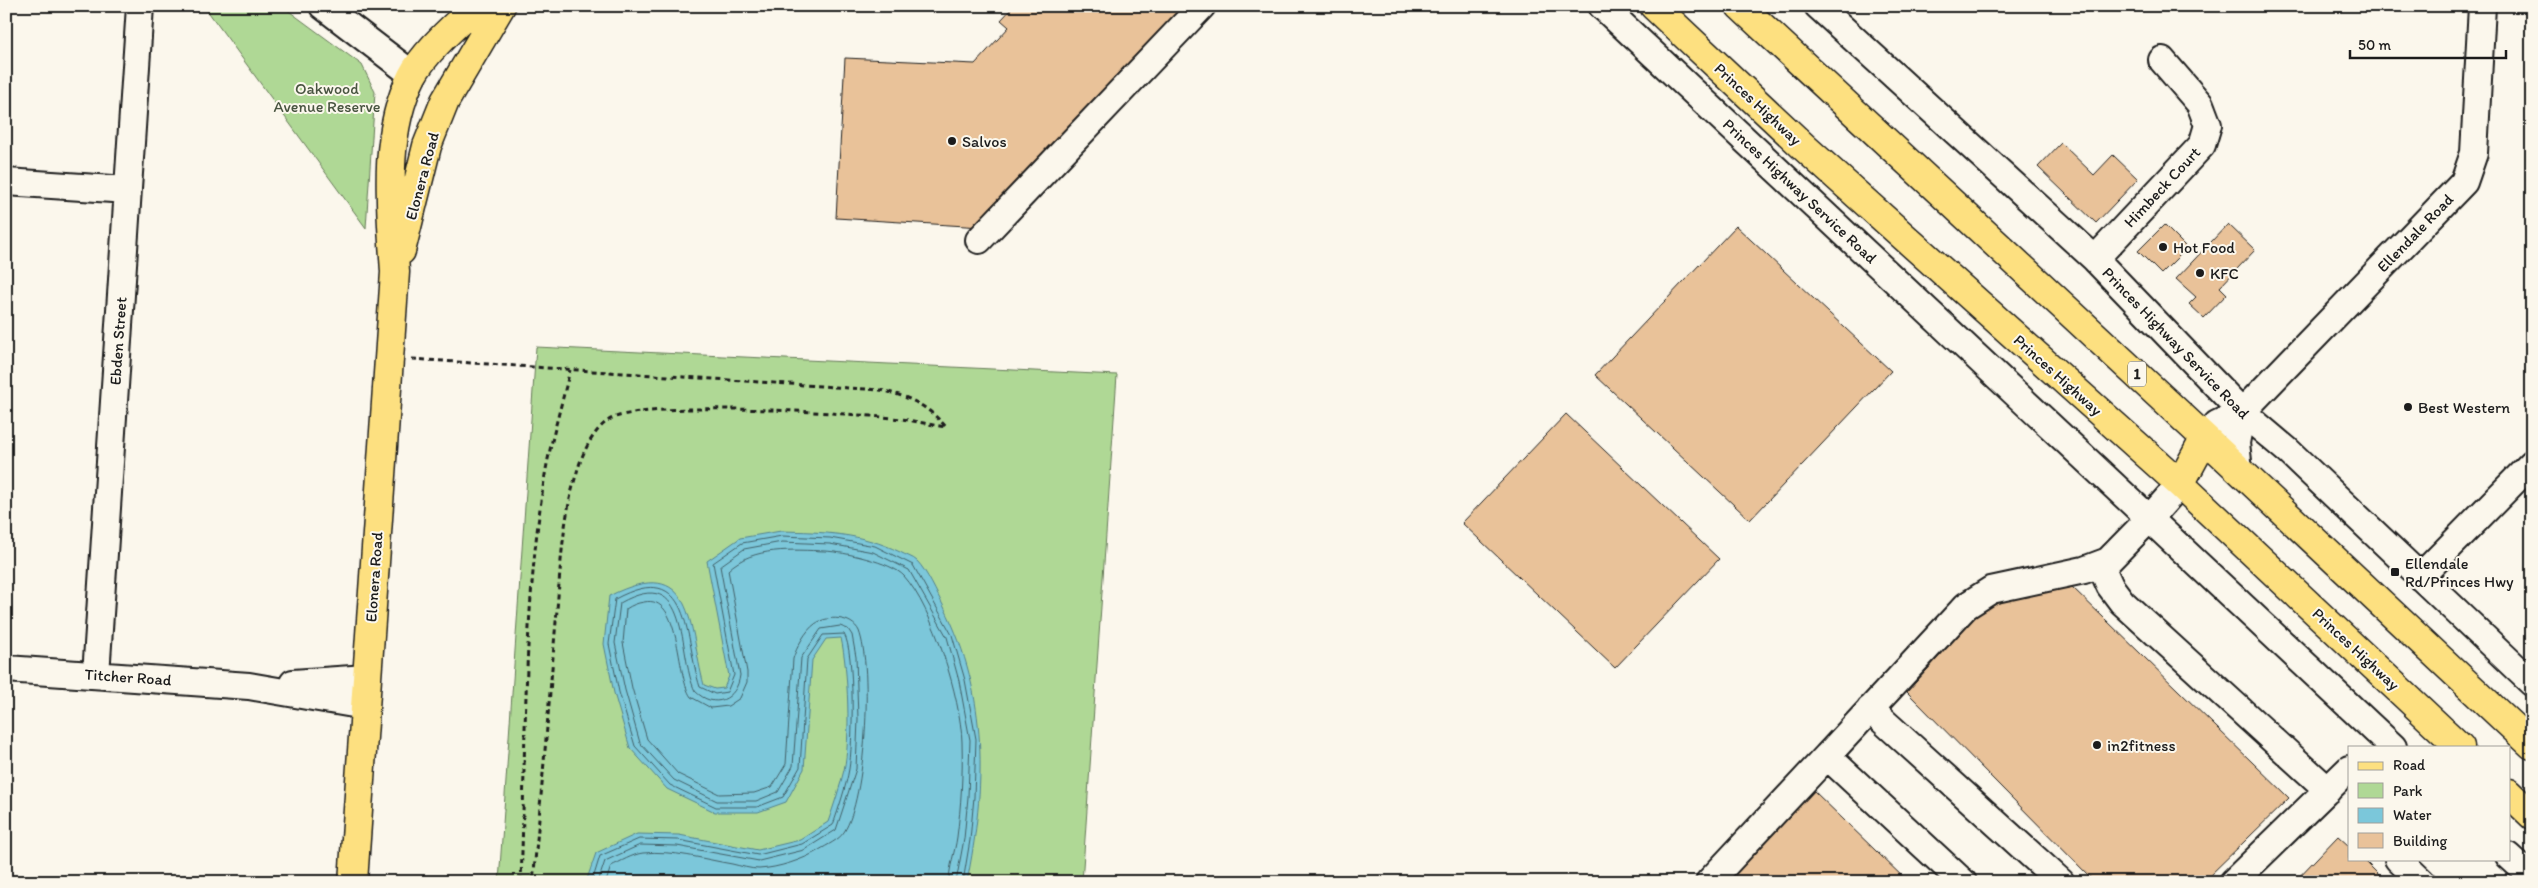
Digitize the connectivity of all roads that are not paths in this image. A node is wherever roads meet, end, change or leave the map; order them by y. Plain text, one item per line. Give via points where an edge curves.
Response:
1 (140, 6) edge
2 (323, 6) edge
3 (1202, 6) edge
4 (1602, 6) edge
5 (1654, 6) edge
6 (1740, 6) edge
7 (1818, 6) edge
8 (2482, 6) edge
9 (488, 14) edge
10 (2162, 60) dead end
11 (413, 74) junction
12 (434, 128) junction
13 (6, 182) edge
14 (128, 190) junction
15 (979, 240) dead end
16 (2095, 259) junction
17 (395, 272) junction
18 (2242, 412) junction
19 (2205, 438) junction
20 (2532, 463) edge
21 (2239, 470) junction
22 (2180, 484) junction
23 (2150, 518) junction
24 (2100, 564) junction
25 (2420, 577) junction
26 (6, 669) edge
27 (96, 675) junction
28 (367, 678) junction
29 (2532, 683) edge
30 (250, 686) junction
31 (365, 706) junction
32 (1870, 709) junction
33 (2383, 744) edge
34 (2532, 745) edge
35 (2459, 746) edge
36 (1827, 756) junction
37 (2348, 771) edge
38 (2328, 790) junction
39 (2510, 794) edge
40 (2532, 814) edge
41 (2510, 857) edge
42 (2399, 860) edge
43 (2532, 877) edge
44 (353, 882) edge
45 (1709, 882) edge
46 (1963, 882) edge
47 (2061, 882) edge
48 (2233, 882) edge
49 (2422, 882) edge
50 (2528, 882) edge

1 - 14 street, Ebden Street
2 - 11 street
3 - 15 street
4 - 23 street, Princes Highway Service Road
5 - 22 main road, Princes Highway via 1812,155
6 - 19 main road, 1
7 - 16 street, Princes Highway Service Road
8 - 18 street, Ellendale Road via 2474,153 2464,182
9 - 11 main road via 452,61 438,71
9 - 12 main road, Elonera Road
10 - 16 street, Himbeck Court via 2200,104 2208,125 2202,145
11 - 12 main road via 425,92
11 - 17 main road, Elonera Road via 394,138 391,208
12 - 17 main road, Elonera Road
13 - 14 street
14 - 27 street, Ebden Street
16 - 18 street, Princes Highway Service Road
17 - 28 main road, Elonera Road
18 - 19 street, Ellendale Road via 2217,424
18 - 21 street via 2236,443
18 - 25 street, Princes Highway Service Road via 2287,450
19 - 21 main road, 1
19 - 22 main road
20 - 25 street
21 - 34 main road, 1
22 - 23 street
22 - 35 main road, Princes Highway
23 - 24 street via 2108,561
23 - 33 street, Princes Highway Service Road
24 - 32 street via 1991,590 1966,606
24 - 38 street via 2122,602
25 - 29 street, Princes Highway Service Road
26 - 27 street, Titcher Road
27 - 30 street, Titcher Road
28 - 30 street, Titcher Road
28 - 31 main road, Elonera Road
30 - 31 street, Titcher Road
31 - 44 main road, Elonera Road
32 - 36 street
32 - 47 street
36 - 45 street
36 - 46 street
37 - 38 street
38 - 48 street
39 - 40 main road
41 - 43 street
42 - 49 street
43 - 50 street

